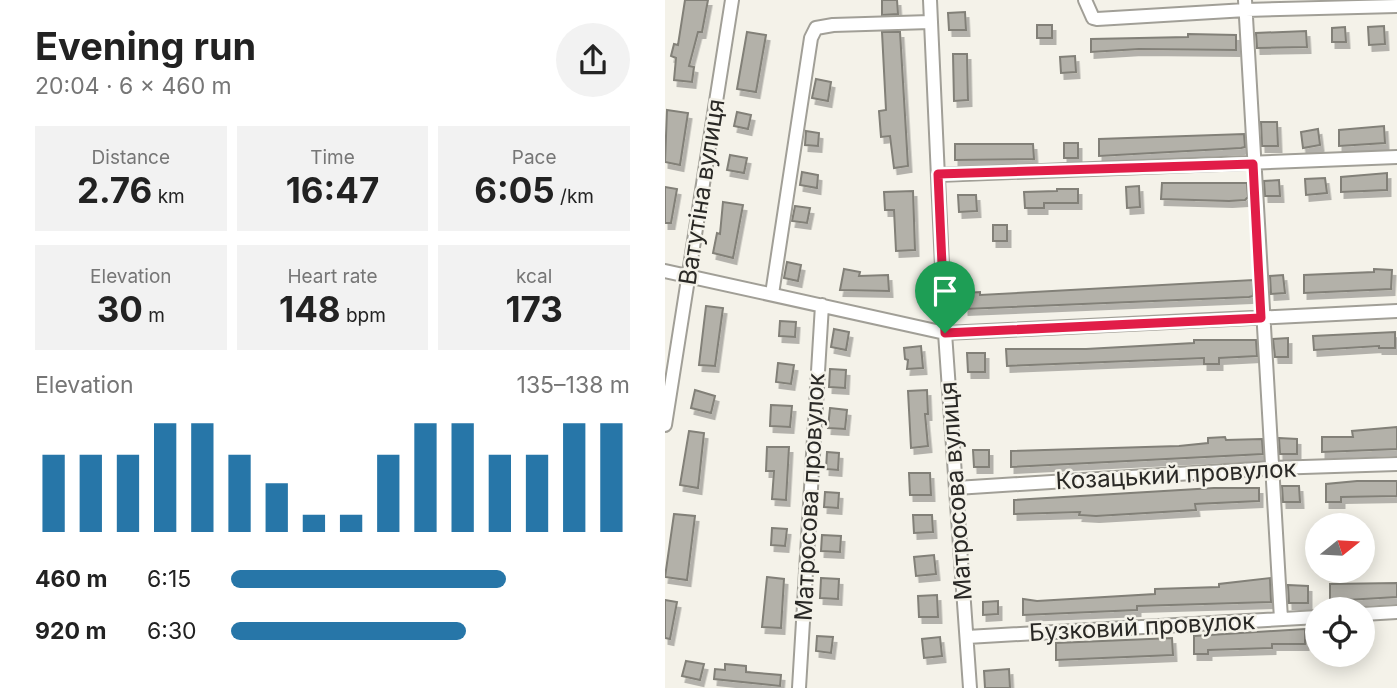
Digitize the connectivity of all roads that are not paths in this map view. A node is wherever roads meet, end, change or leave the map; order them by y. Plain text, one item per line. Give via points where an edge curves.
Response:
1 (732, 0) edge
2 (930, 0) edge
3 (1084, 0) edge
4 (1246, 5) edge
5 (1397, 6) edge
6 (930, 22) junction
7 (1397, 157) edge
8 (1253, 164) junction
9 (938, 174) junction
10 (665, 271) edge
11 (689, 275) junction
12 (772, 294) junction
13 (822, 305) junction
14 (1397, 311) edge
15 (1261, 318) junction
16 (945, 333) junction
17 (665, 425) edge
18 (1397, 464) edge
19 (1272, 468) junction
20 (956, 488) junction
21 (1397, 612) edge
22 (1375, 613) edge
23 (1305, 618) edge
24 (1281, 619) junction
25 (967, 637) junction
26 (799, 688) edge
27 (970, 688) edge

1 - 11 street, Ватутіна вулиця
2 - 6 street, Матросова вулиця
3 - 4 street via 1097,19
4 - 5 street
4 - 8 street
6 - 9 street, Матросова вулиця
6 - 12 street via 816,28
7 - 8 street
8 - 9 street
8 - 15 street
9 - 16 street, Матросова вулиця
10 - 11 street
11 - 12 street
11 - 17 street, Ватутіна вулиця
12 - 13 street
13 - 16 street
13 - 26 street, Матросова провулок
14 - 15 street
15 - 16 street
15 - 19 street
16 - 20 street, Матросова вулиця
18 - 19 street, Козацький провулок
19 - 20 street, Козацький провулок
19 - 24 street
20 - 25 street, Матросова вулиця
21 - 22 street
23 - 24 street, Бузковий провулок
24 - 25 street, Бузковий провулок
25 - 27 street, Матросова вулиця

